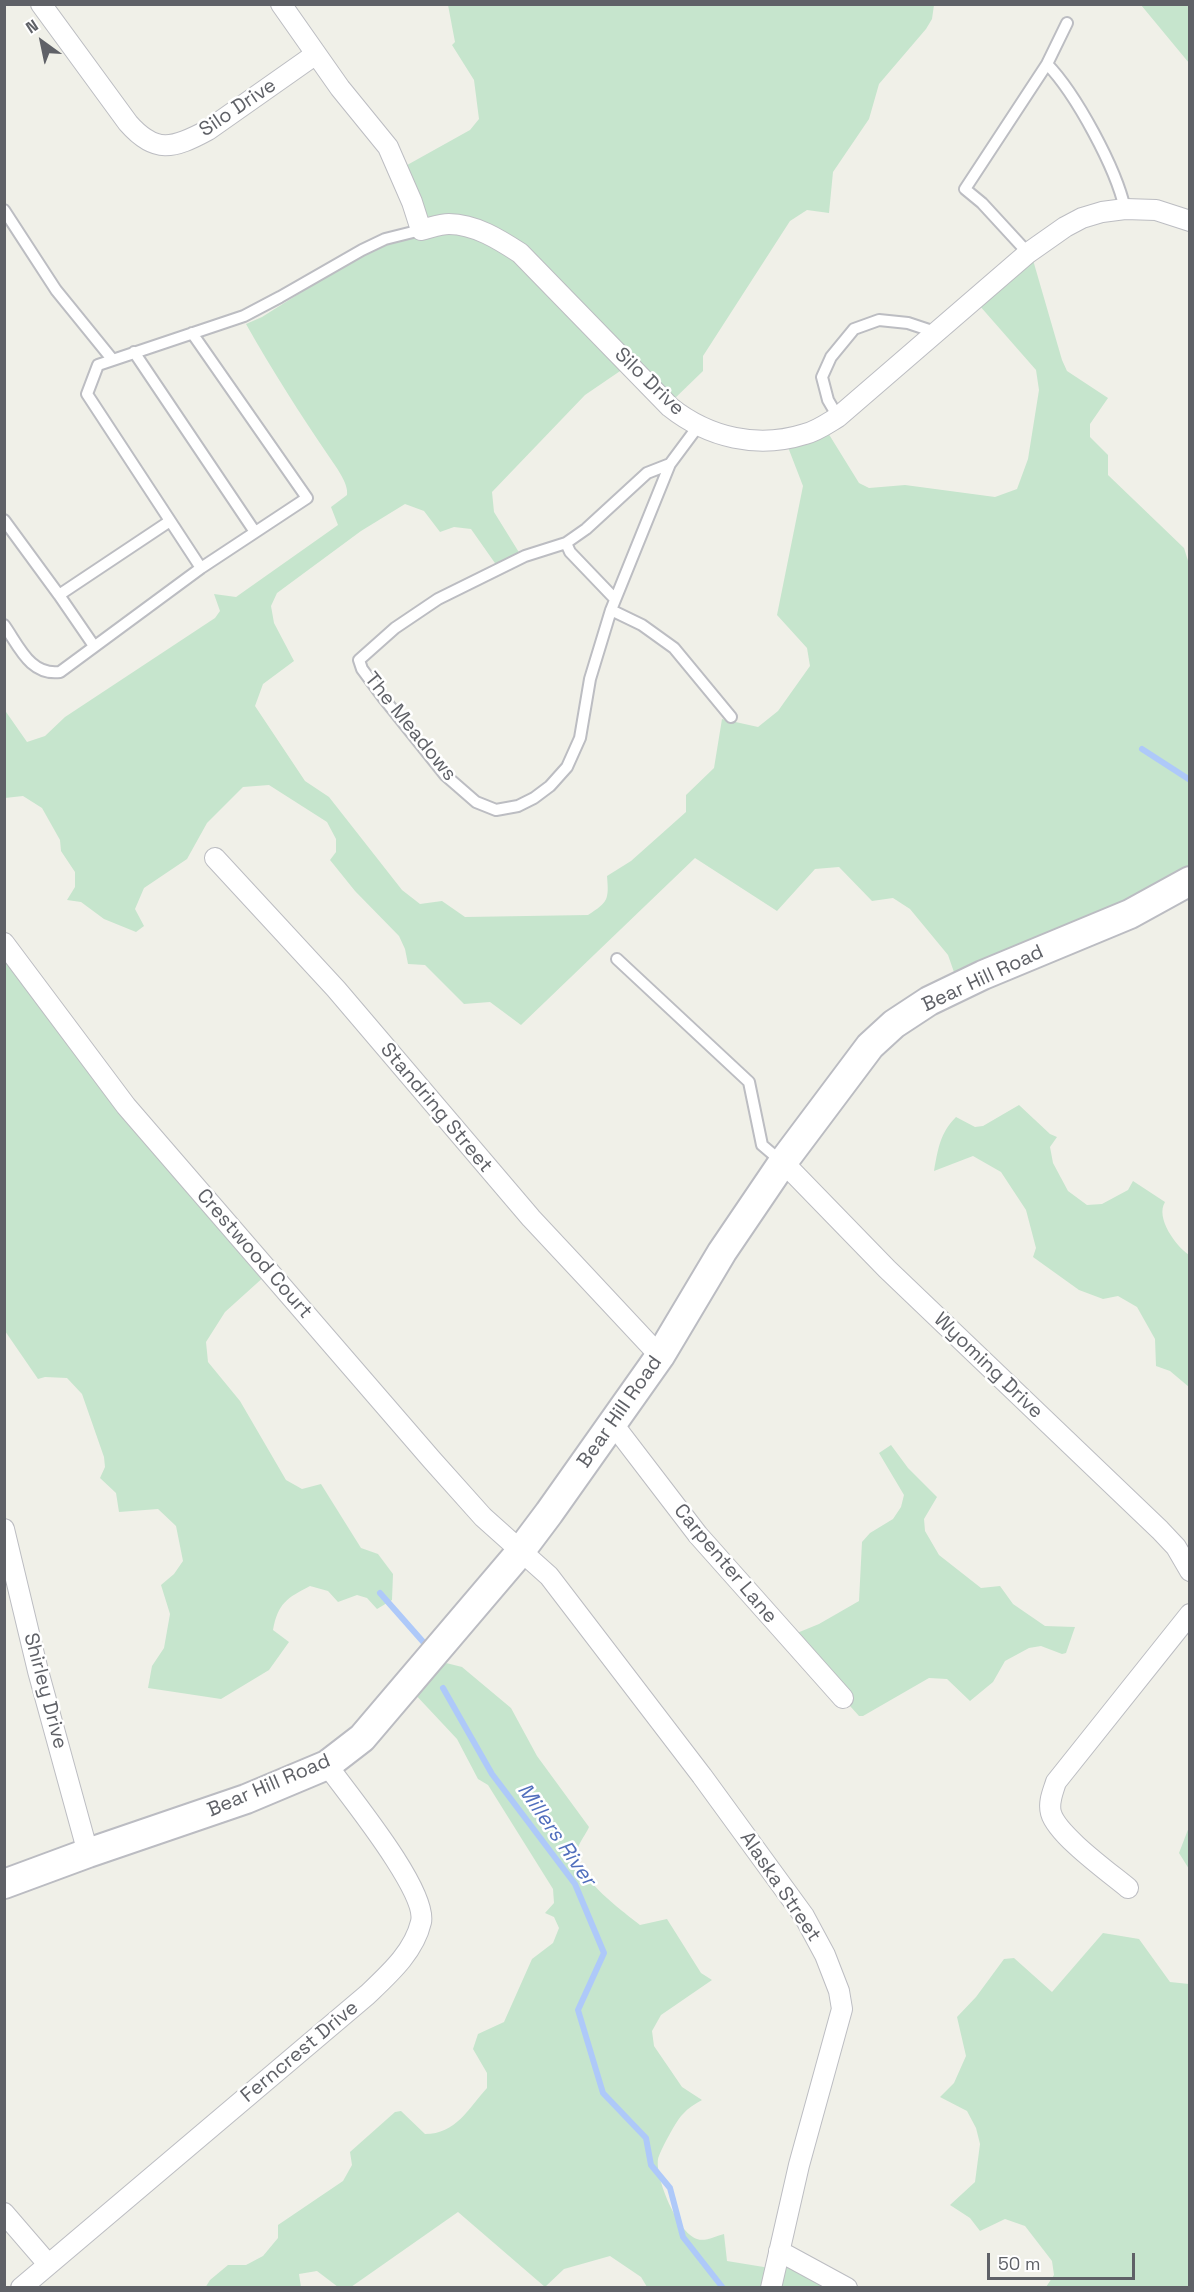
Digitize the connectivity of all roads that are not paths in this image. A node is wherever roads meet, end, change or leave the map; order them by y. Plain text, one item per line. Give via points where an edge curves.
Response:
1 (41, 4) edge
2 (280, 4) edge
3 (1066, 22) dead end
4 (316, 54) junction
5 (1047, 64) junction
6 (1125, 209) junction
7 (4, 210) edge
8 (1190, 220) edge
9 (421, 230) junction
10 (1028, 253) junction
11 (935, 332) junction
12 (192, 333) junction
13 (134, 352) junction
14 (112, 359) junction
15 (838, 417) junction
16 (699, 425) junction
17 (670, 464) junction
18 (4, 520) edge
19 (170, 521) junction
20 (255, 532) junction
21 (566, 543) junction
22 (201, 568) junction
23 (60, 595) junction
24 (613, 605) junction
25 (4, 625) edge
26 (94, 646) junction
27 (731, 717) dead end
28 (215, 858) dead end
29 (1190, 881) edge
30 (4, 943) edge
31 (617, 959) dead end
32 (783, 1162) junction
33 (660, 1356) junction
34 (613, 1424) junction
35 (4, 1529) edge
36 (521, 1551) junction
37 (1190, 1571) edge
38 (1190, 1614) edge
39 (843, 1698) dead end
40 (327, 1765) junction
41 (88, 1853) junction
42 (4, 1884) edge
43 (1128, 1888) dead end
44 (4, 2213) edge
45 (779, 2251) junction
46 (48, 2264) junction
47 (21, 2288) edge
48 (771, 2288) edge
49 (847, 2288) edge

1 - 4 street, Silo Drive via 128,123 141,138 162,146 190,140 208,130
2 - 4 street
3 - 5 lane
4 - 9 street via 388,147
5 - 6 lane via 1076,102 1120,188
5 - 10 lane via 965,189
6 - 8 street, Silo Drive via 1156,210
6 - 10 street, Silo Drive via 1082,218
7 - 14 lane via 56,290
9 - 12 lane via 385,239 244,315
9 - 16 street, Silo Drive via 449,224 474,229 520,253 670,407
10 - 11 street, Silo Drive
11 - 15 street, Silo Drive
11 - 15 lane via 908,323 879,320 854,329 831,357 822,377
12 - 13 lane
12 - 20 lane via 307,498
13 - 14 lane
13 - 20 lane
14 - 19 lane via 98,365 87,394
15 - 16 street, Silo Drive via 807,434 773,442 740,439
16 - 17 lane, The Meadows
17 - 21 lane, The Meadows via 647,473
17 - 24 lane, The Meadows
18 - 23 lane
19 - 22 lane
19 - 23 lane
20 - 22 lane
21 - 24 lane
21 - 24 lane, The Meadows via 525,556 438,599 395,628 359,660 384,700 446,775 476,802 496,810 518,806 550,786 567,767 580,738 590,679
22 - 26 lane
23 - 26 lane
24 - 27 lane via 674,648
25 - 26 lane via 40,671 60,672
28 - 33 street, Standring Street via 336,989 531,1218
29 - 32 street, Bear Hill Road via 1130,914 929,1001 894,1024 844,1078
30 - 36 street, Crestwood Court via 126,1106 432,1461 483,1517
31 - 32 lane via 749,1082 762,1145
32 - 33 street, Bear Hill Road via 722,1252
32 - 37 street, Wyoming Drive via 887,1269 1160,1530
33 - 34 street, Bear Hill Road
34 - 36 street, Bear Hill Road
34 - 39 street, Carpenter Lane via 698,1535
35 - 41 street, Shirley Drive
36 - 40 street, Bear Hill Road via 362,1738
36 - 45 street, Alaska Street via 549,1576 784,1888 809,1925 839,1991 842,2009
38 - 43 street via 1056,1782 1050,1798 1051,1814 1057,1825
40 - 41 street, Bear Hill Road via 246,1799
40 - 46 street, Ferncrest Drive via 380,1838 419,1902 422,1919 409,1950 367,1995
41 - 42 street, Bear Hill Road
44 - 46 street
45 - 48 street, Alaska Street
45 - 49 street
46 - 47 street, Ferncrest Drive

